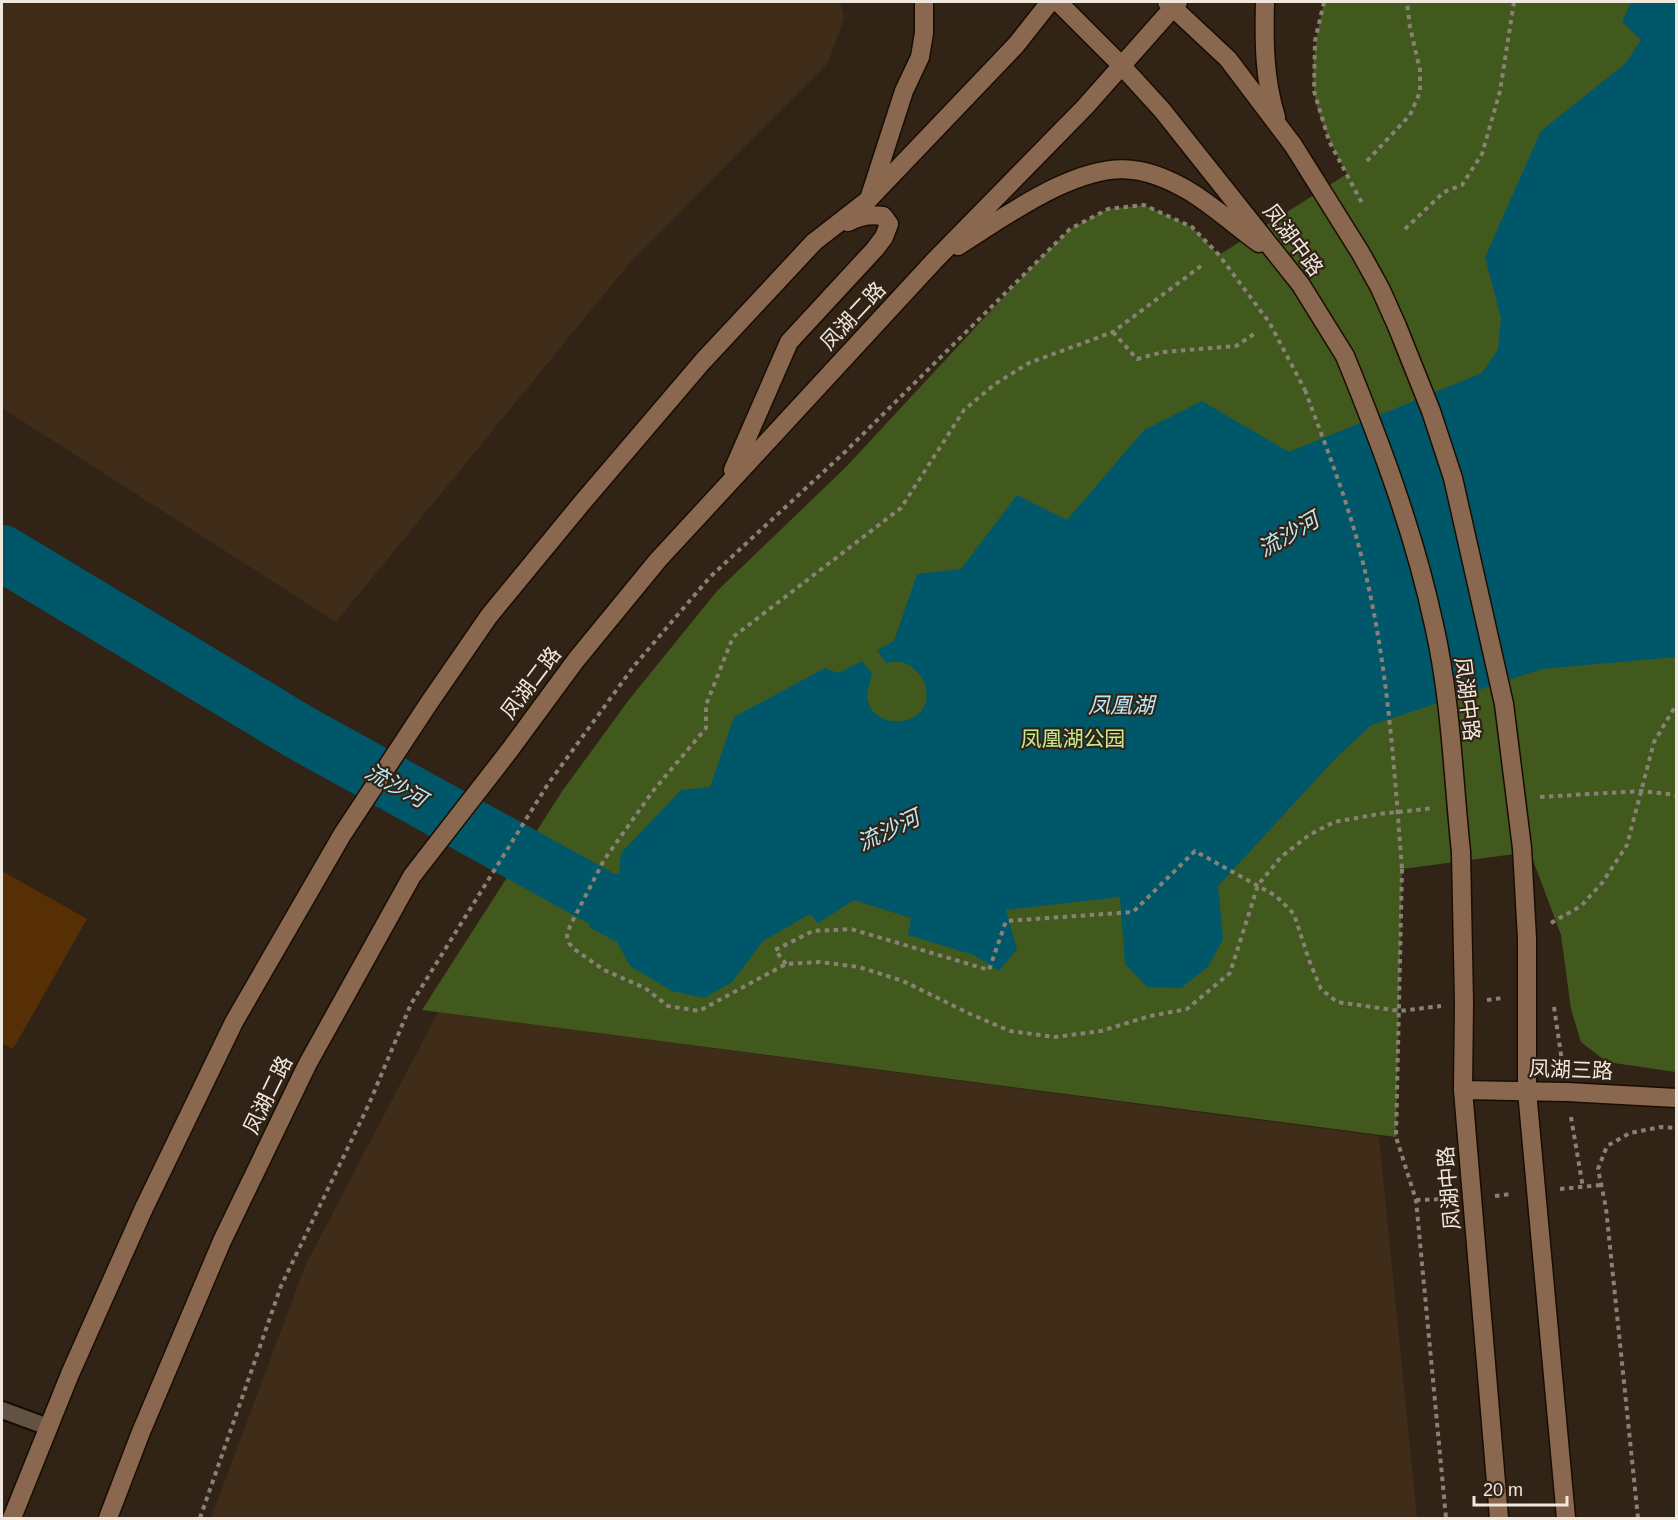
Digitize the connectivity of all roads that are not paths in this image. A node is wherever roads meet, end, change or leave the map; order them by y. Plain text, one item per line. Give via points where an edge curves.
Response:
1 (924, 2) edge
2 (1050, 2) edge
3 (1058, 2) edge
4 (1265, 2) edge
5 (1173, 3) edge
6 (1121, 65) junction
7 (1322, 190) junction
8 (868, 200) junction
9 (814, 242) junction
10 (1278, 256) junction
11 (936, 259) junction
12 (728, 483) junction
13 (1463, 1090) junction
14 (1527, 1091) junction
15 (1677, 1098) edge
16 (2, 1410) edge
17 (48, 1426) junction
18 (12, 1518) edge
19 (108, 1518) edge
20 (1499, 1518) edge
21 (1566, 1518) edge

1 - 8 street via 920,57 904,91
2 - 8 street via 1016,45
3 - 6 street, 凤湖中路
4 - 7 street via 1265,67 1270,99 1280,127
5 - 6 street, 凤湖二路
5 - 7 street, 凤湖中路 via 1228,59
6 - 10 street, 凤湖中路 via 1162,110
6 - 11 street, 凤湖二路
7 - 14 street, 凤湖中路, bridge via 1380,288 1431,411 1453,478 1504,704 1522,848 1527,939
8 - 9 street
9 - 12 street via 856,218 873,214 883,216 889,224 875,249 789,342
9 - 17 street via 704,361 489,616 342,835 234,1022 144,1208
10 - 11 street via 1189,191 1157,176 1132,170 1102,171 1078,178
10 - 13 street, 凤湖中路, bridge via 1345,356 1398,492 1435,626 1461,852
11 - 12 street, 凤湖二路
12 - 19 street, 凤湖二路 via 576,660 412,876 307,1065 222,1241
13 - 14 street, 凤湖三路
13 - 20 street, 凤湖中路
14 - 15 street, 凤湖三路
14 - 21 street, 凤湖中路
16 - 17 lane
17 - 18 street

